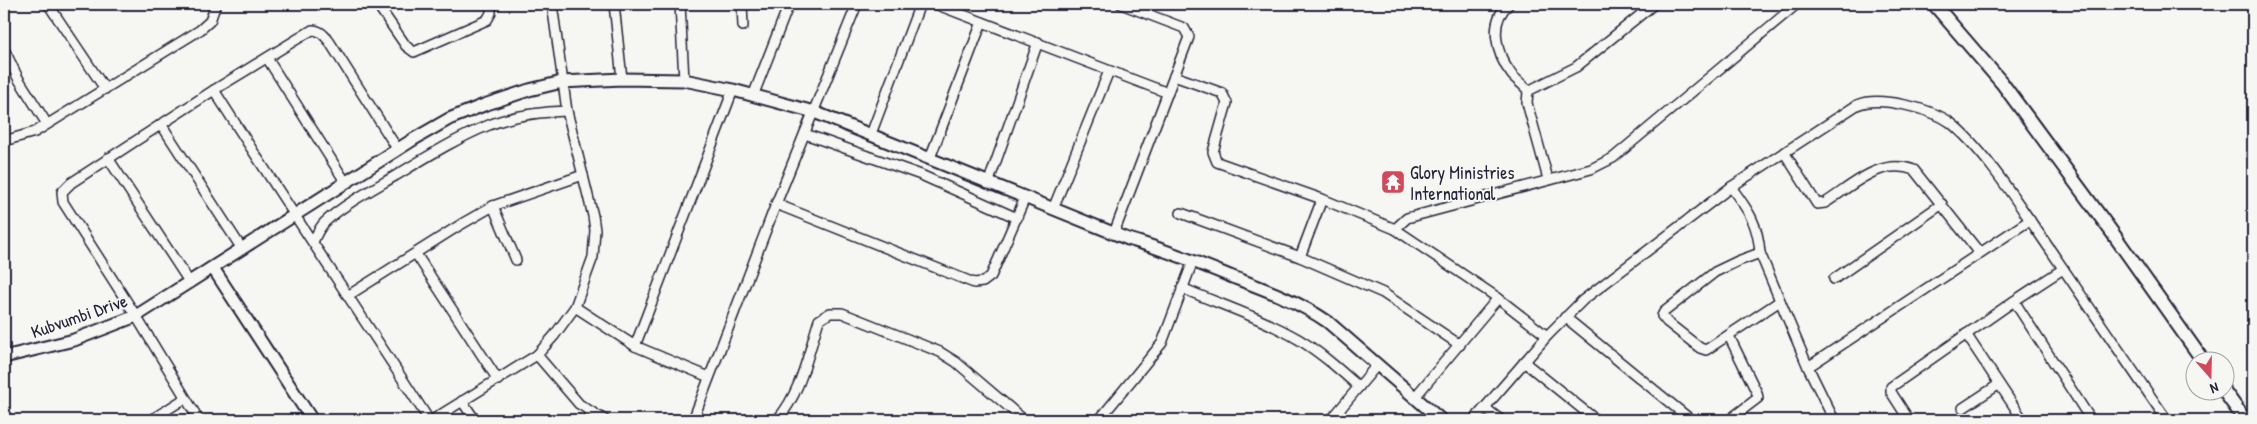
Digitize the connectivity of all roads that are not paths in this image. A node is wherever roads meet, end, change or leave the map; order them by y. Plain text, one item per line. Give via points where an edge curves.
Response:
1 (48, 4) edge
2 (216, 4) edge
3 (377, 4) edge
4 (491, 4) edge
5 (552, 4) edge
6 (614, 4) edge
7 (680, 4) edge
8 (742, 4) edge
9 (789, 4) edge
10 (857, 4) edge
11 (920, 4) edge
12 (935, 4) edge
13 (1122, 4) edge
14 (1509, 4) edge
15 (1654, 4) edge
16 (1797, 4) edge
17 (1934, 4) edge
18 (982, 22) junction
19 (744, 26) dead end
20 (1038, 42) junction
21 (4, 49) edge
22 (267, 58) junction
23 (1108, 71) junction
24 (1174, 76) junction
25 (622, 78) junction
26 (684, 80) junction
27 (562, 82) junction
28 (105, 89) junction
29 (214, 90) junction
30 (732, 90) junction
31 (1528, 91) junction
32 (1168, 93) junction
33 (754, 96) junction
34 (567, 111) junction
35 (814, 112) junction
36 (47, 124) junction
37 (160, 124) junction
38 (805, 134) junction
39 (871, 134) junction
40 (4, 141) edge
41 (398, 150) junction
42 (1784, 152) junction
43 (108, 158) junction
44 (930, 158) junction
45 (582, 175) junction
46 (1548, 179) junction
47 (346, 183) junction
48 (988, 184) junction
49 (1731, 187) junction
50 (1025, 198) junction
51 (1322, 199) junction
52 (776, 204) junction
53 (1942, 204) junction
54 (493, 206) junction
55 (1053, 209) junction
56 (1181, 213) dead end
57 (294, 217) junction
58 (1017, 218) junction
59 (2030, 220) junction
60 (1395, 229) junction
61 (1114, 233) junction
62 (313, 242) junction
63 (242, 249) junction
64 (1979, 252) junction
65 (1760, 253) junction
66 (416, 254) junction
67 (1300, 257) junction
68 (516, 260) dead end
69 (1193, 261) junction
70 (213, 268) junction
71 (2063, 269) junction
72 (1834, 279) dead end
73 (190, 283) junction
74 (1182, 288) junction
75 (349, 295) junction
76 (1498, 298) junction
77 (1780, 301) junction
78 (2014, 301) junction
79 (576, 307) junction
80 (136, 316) junction
81 (1565, 317) junction
82 (1966, 334) junction
83 (1547, 336) junction
84 (1730, 336) junction
85 (1460, 345) junction
86 (635, 346) junction
87 (2197, 352) edge
88 (537, 355) junction
89 (4, 356) edge
90 (1524, 362) junction
91 (1377, 365) junction
92 (1808, 367) junction
93 (710, 377) junction
94 (498, 380) junction
95 (1998, 385) junction
96 (1358, 387) junction
97 (1415, 397) junction
98 (184, 399) junction
99 (462, 401) junction
100 (2232, 402) edge
101 (1485, 408) junction
102 (1963, 408) dead end
103 (151, 420) edge
104 (199, 420) edge
105 (312, 420) edge
106 (430, 420) edge
107 (474, 420) edge
108 (605, 420) edge
109 (695, 420) edge
110 (777, 420) edge
111 (1024, 420) edge
112 (1099, 420) edge
113 (1331, 420) edge
114 (1440, 420) edge
115 (1474, 420) edge
116 (1500, 420) edge
117 (1596, 420) edge
118 (1691, 420) edge
119 (1730, 420) edge
120 (1834, 420) edge
121 (1909, 420) edge
122 (2023, 420) edge
123 (2091, 420) edge
124 (2167, 420) edge
125 (2245, 420) edge

1 - 28 street
2 - 28 street via 210,21 200,30
3 - 4 street via 406,46 414,52 487,20
5 - 27 street
6 - 25 street
7 - 26 street
8 - 19 street
9 - 33 street
10 - 35 street
11 - 39 street
12 - 18 street
13 - 24 street via 1188,32
14 - 31 street via 1498,16 1498,42 1512,75
15 - 31 street via 1576,67
16 - 46 street via 1613,158 1591,169
17 - 87 main road via 2002,83
18 - 20 street
18 - 44 street
20 - 23 street
20 - 48 street
21 - 36 street
22 - 29 street
22 - 41 street via 303,34 317,30 322,33
22 - 47 street
23 - 32 street
23 - 55 street
24 - 32 street
24 - 51 street via 1222,93 1226,99 1213,152 1217,162
25 - 26 street, Kubvumbi Drive
25 - 27 street, Kubvumbi Drive
26 - 30 street, Kubvumbi Drive
27 - 34 street
27 - 41 street, Kubvumbi Drive via 529,90 458,116
28 - 36 street
29 - 37 street
29 - 57 street
30 - 33 street, Kubvumbi Drive
30 - 86 street
31 - 46 street via 1527,103
32 - 61 street
33 - 35 street, Kubvumbi Drive
34 - 45 street
34 - 62 street via 513,118 457,140 326,221 318,229
35 - 38 street
35 - 39 street, Kubvumbi Drive
36 - 40 street via 26,136
37 - 43 street
37 - 63 street
38 - 52 street
38 - 58 street via 921,175
39 - 44 street, Kubvumbi Drive
41 - 47 street, Kubvumbi Drive
42 - 49 street
42 - 53 street via 1817,204 1826,203 1875,170 1898,166 1914,170
42 - 59 street via 1862,102 1884,102 1924,110 1944,118 1960,130
43 - 73 street
43 - 80 street via 70,183 61,196
44 - 48 street, Kubvumbi Drive
45 - 54 street
45 - 79 street via 594,216 595,242
46 - 60 street via 1408,218
47 - 57 street, Kubvumbi Drive
48 - 50 street, Kubvumbi Drive
49 - 65 street via 1754,219
49 - 81 street via 1648,248
50 - 55 street, Kubvumbi Drive
50 - 58 street
51 - 60 street
51 - 67 street
52 - 58 street via 974,283 983,282 991,276
52 - 93 street
53 - 64 street
53 - 72 street
54 - 66 street
54 - 68 street
55 - 61 street, Kubvumbi Drive
56 - 67 street
57 - 62 street
57 - 63 street, Kubvumbi Drive
59 - 64 street
59 - 71 street
60 - 76 street
61 - 69 street, Kubvumbi Drive
62 - 75 street
63 - 70 street, Kubvumbi Drive
64 - 92 street
65 - 77 street
65 - 84 street via 1715,272 1662,314 1666,322 1704,350
66 - 75 street
66 - 94 street
67 - 85 street via 1383,293
69 - 74 street
69 - 91 street, Kubvumbi Drive via 1309,308
70 - 73 street, Kubvumbi Drive
70 - 105 street
71 - 78 street
71 - 124 street
73 - 80 street, Kubvumbi Drive
74 - 96 street via 1300,340
74 - 112 street via 1162,343
75 - 106 street
76 - 83 street
76 - 85 street
77 - 84 street
77 - 92 street
78 - 82 street
78 - 123 street
79 - 86 street
79 - 88 street
80 - 89 street, Kubvumbi Drive via 74,340
80 - 98 street
81 - 83 street
81 - 118 street
82 - 95 street
82 - 121 street via 1892,387 1891,392
83 - 90 street
84 - 119 street via 1758,398
85 - 97 street
86 - 93 street
88 - 94 street
88 - 108 street via 579,404
90 - 101 street
90 - 117 street
91 - 96 street
91 - 97 street, Kubvumbi Drive
92 - 120 street
93 - 109 street
94 - 99 street
95 - 102 street
95 - 122 street
96 - 113 street
97 - 114 street, Kubvumbi Drive
98 - 103 street
98 - 104 street
99 - 106 street
99 - 107 street
100 - 125 main road
101 - 115 street
101 - 116 street
110 - 111 street via 794,396 819,320 830,313 842,313 940,352

